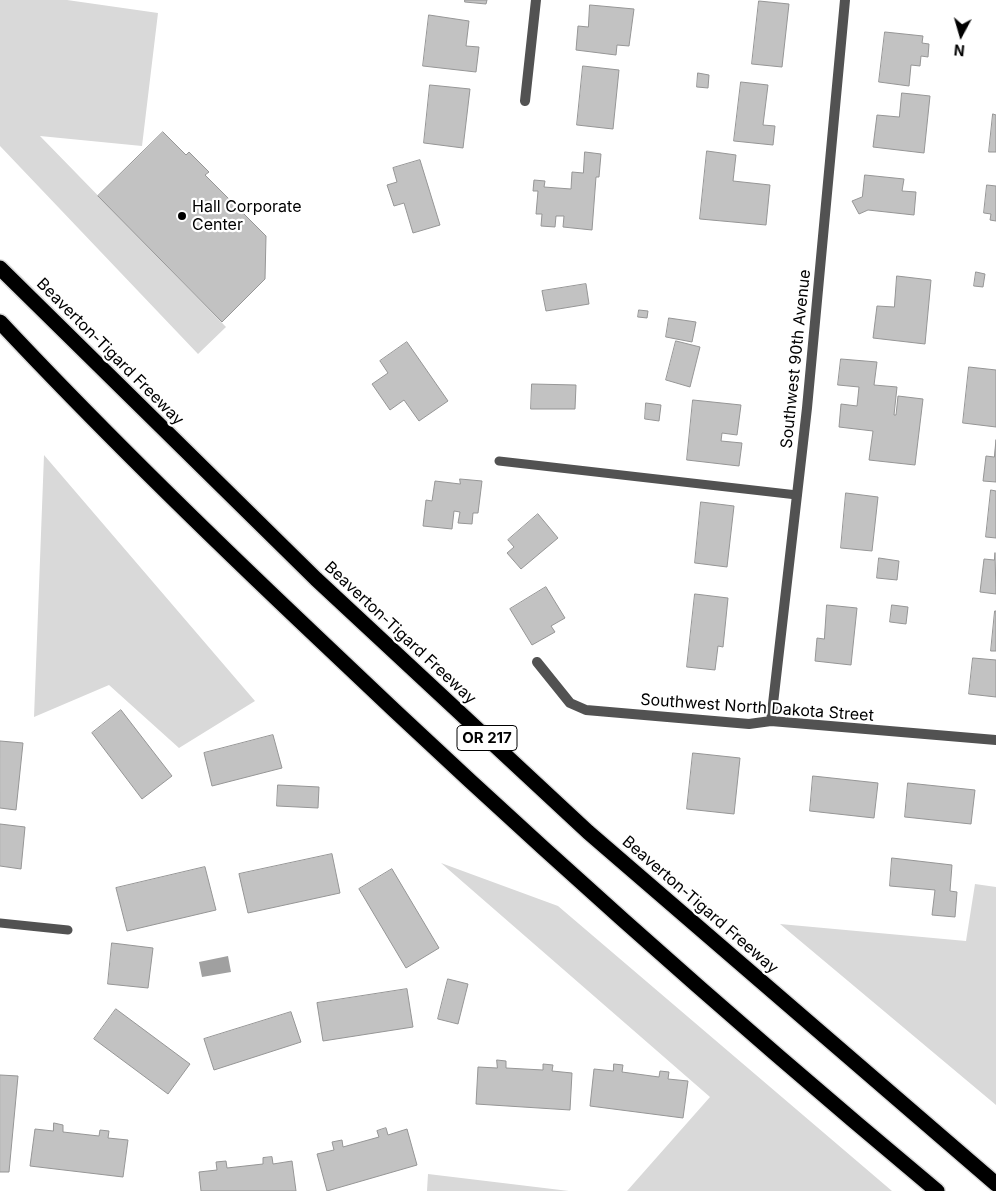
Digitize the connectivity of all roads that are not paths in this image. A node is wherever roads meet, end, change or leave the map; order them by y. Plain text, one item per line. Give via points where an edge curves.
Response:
1 (536, 0) edge
2 (845, 0) edge
3 (525, 102) dead end
4 (0, 268) edge
5 (0, 322) edge
6 (499, 462) dead end
7 (796, 495) junction
8 (537, 662) dead end
9 (771, 721) junction
10 (996, 740) edge
11 (0, 923) edge
12 (68, 930) dead end
13 (996, 1184) edge
14 (937, 1191) edge

1 - 3 street
2 - 7 street, Southwest 90th Avenue
4 - 13 highway, Beaverton-Tigard Freeway / OR 217 via 316,578 581,825
5 - 14 highway, OR 217 via 214,540 430,745 641,937
6 - 7 lane
7 - 9 street, Southwest 90th Avenue
8 - 9 street, Southwest North Dakota Street via 570,702 586,710 749,724
9 - 10 street, Southwest North Dakota Street
11 - 12 lane

